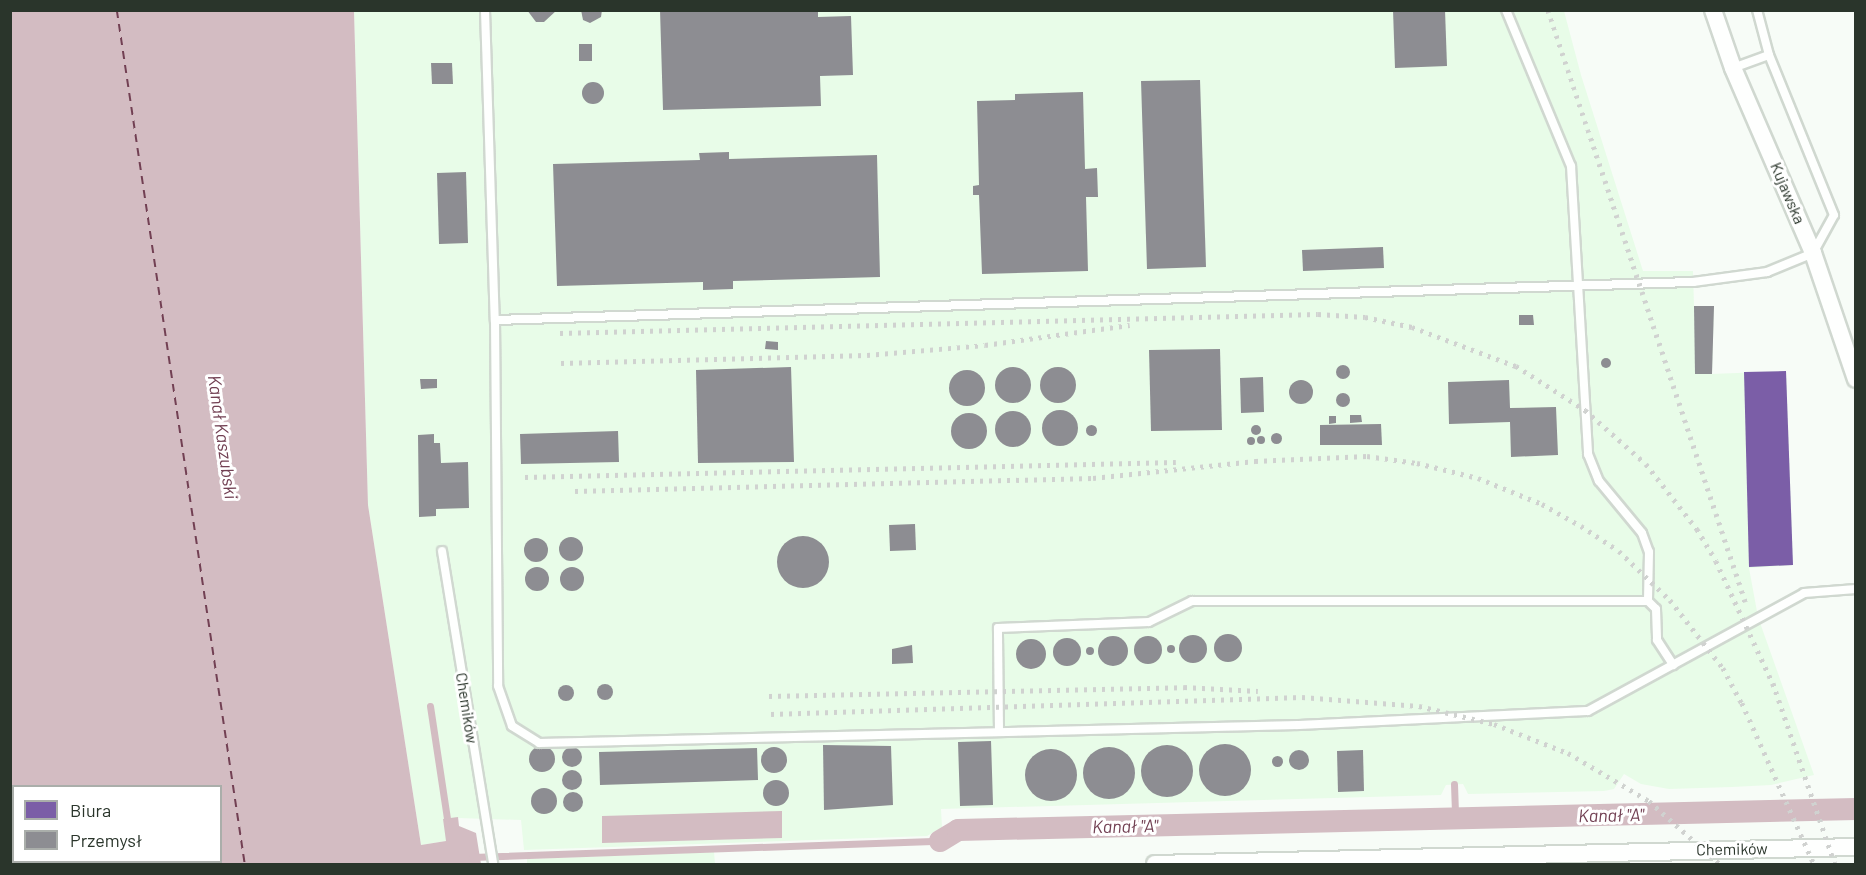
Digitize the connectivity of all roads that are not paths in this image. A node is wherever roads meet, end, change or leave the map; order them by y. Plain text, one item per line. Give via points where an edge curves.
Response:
1 (485, 10) edge
2 (1506, 10) edge
3 (1713, 10) edge
4 (1757, 10) edge
5 (1769, 55) junction
6 (1733, 68) junction
7 (1813, 253) junction
8 (1579, 284) junction
9 (495, 320) junction
10 (1856, 379) edge
11 (442, 551) dead end
12 (1856, 589) edge
13 (1647, 601) junction
14 (1673, 665) junction
15 (999, 730) junction
16 (1856, 847) edge
17 (1532, 859) edge
18 (492, 864) edge
19 (1155, 864) edge
20 (1177, 864) edge

1 - 9 lane
2 - 8 lane via 1571,166
3 - 6 street, Kujawska
4 - 5 lane
5 - 6 lane
5 - 7 lane via 1834,215
6 - 7 street, Kujawska
7 - 8 lane via 1767,272 1693,282
7 - 10 street, Kujawska
8 - 9 lane
8 - 13 lane via 1588,454 1599,481 1642,533 1649,552
9 - 15 lane via 498,686 512,726 539,742
11 - 18 lane, Chemików
12 - 14 lane via 1804,592
13 - 14 lane via 1656,609 1656,640
13 - 15 lane via 1192,602 1149,622 998,628
14 - 15 lane via 1588,711 1298,725
16 - 17 street, Chemików
17 - 20 street, Chemików
19 - 20 street, Chemików

